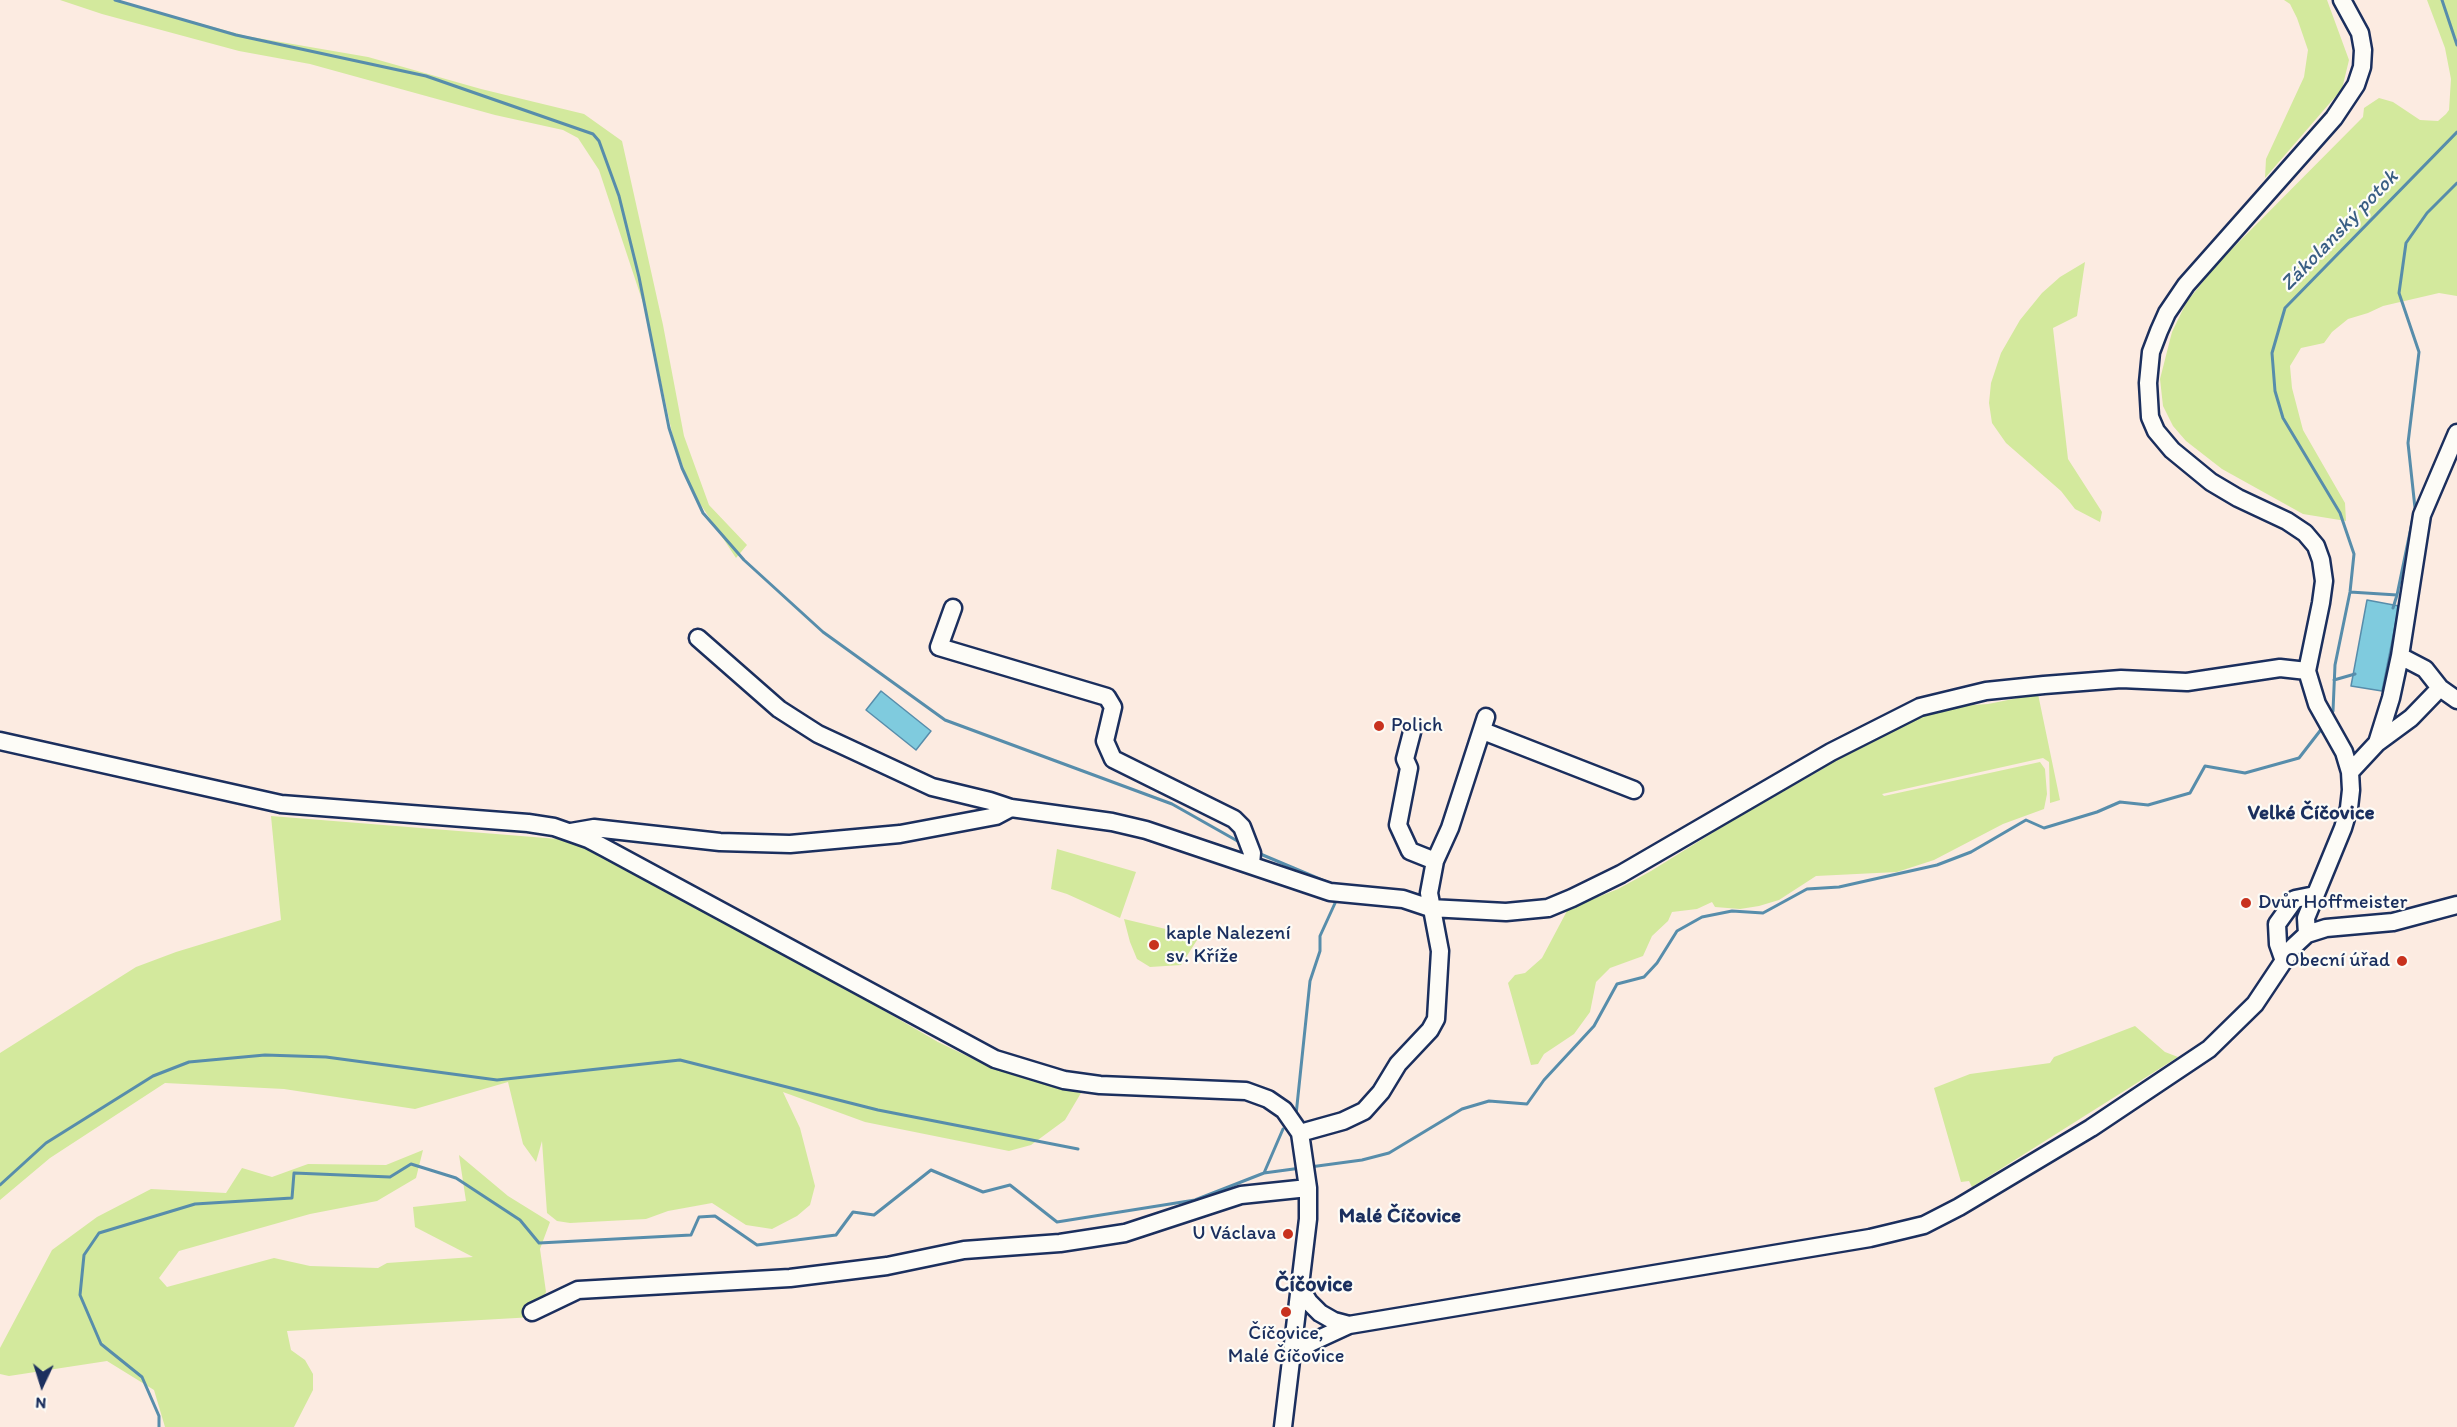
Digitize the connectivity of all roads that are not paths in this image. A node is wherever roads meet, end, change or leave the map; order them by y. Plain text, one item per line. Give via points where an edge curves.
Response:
1 (2342, 0) edge
2 (2457, 433) edge
3 (953, 608) dead end
4 (698, 638) dead end
5 (2400, 656) junction
6 (2307, 671) junction
7 (2440, 688) junction
8 (2457, 700) edge
9 (1412, 732) dead end
10 (0, 741) edge
11 (2377, 743) junction
12 (2350, 772) junction
13 (1634, 790) dead end
14 (1011, 808) junction
15 (570, 832) junction
16 (1435, 861) junction
17 (1251, 864) junction
18 (2315, 895) junction
19 (2457, 905) edge
20 (1430, 908) junction
21 (2307, 934) junction
22 (2284, 961) junction
23 (1302, 1138) junction
24 (1308, 1184) junction
25 (1301, 1289) junction
26 (532, 1312) dead end
27 (1349, 1325) junction
28 (1292, 1355) junction
29 (1283, 1427) edge

1 - 6 street via 2360,33 2363,50 2356,85 2334,118 2186,285 2167,312 2151,352 2148,383 2150,417 2172,450 2211,482 2287,521 2316,546 2324,580
2 - 5 street via 2422,515
3 - 17 street via 939,647 1107,697 1113,707 1105,741 1115,762 1234,819 1242,827 1252,853
4 - 14 street via 779,709 818,734 932,787
5 - 7 street via 2425,669
5 - 11 street
6 - 12 street via 2317,704 2338,737
6 - 20 street via 2280,668 2187,682 2121,679 1986,691 1920,707 1831,752 1621,874 1548,908
7 - 8 street
7 - 11 street via 2411,718
9 - 16 street via 1398,825 1410,850
10 - 15 street via 281,804 528,823
11 - 12 street
12 - 18 street via 2349,808
13 - 16 street via 1484,724 1450,828
14 - 15 street via 996,816 900,834 790,844 720,842 594,828
14 - 17 street via 1124,825
15 - 23 street via 995,1059 1064,1080 1100,1085 1246,1091 1284,1110
16 - 20 street
17 - 20 street via 1330,892 1402,899
18 - 21 street via 2307,918
18 - 22 street via 2295,899 2277,924
19 - 21 street via 2393,922 2326,928
20 - 23 street via 1440,951 1438,1005 1430,1030 1398,1064 1364,1111
21 - 22 street
22 - 27 street via 2255,1004 2209,1049 2091,1128 1924,1225 1870,1238
23 - 24 street
24 - 25 street
24 - 26 street via 1241,1195 1114,1234 1060,1243 964,1250 887,1266 790,1278 578,1290
25 - 27 street via 1320,1313
25 - 28 street
27 - 28 street
28 - 29 street

